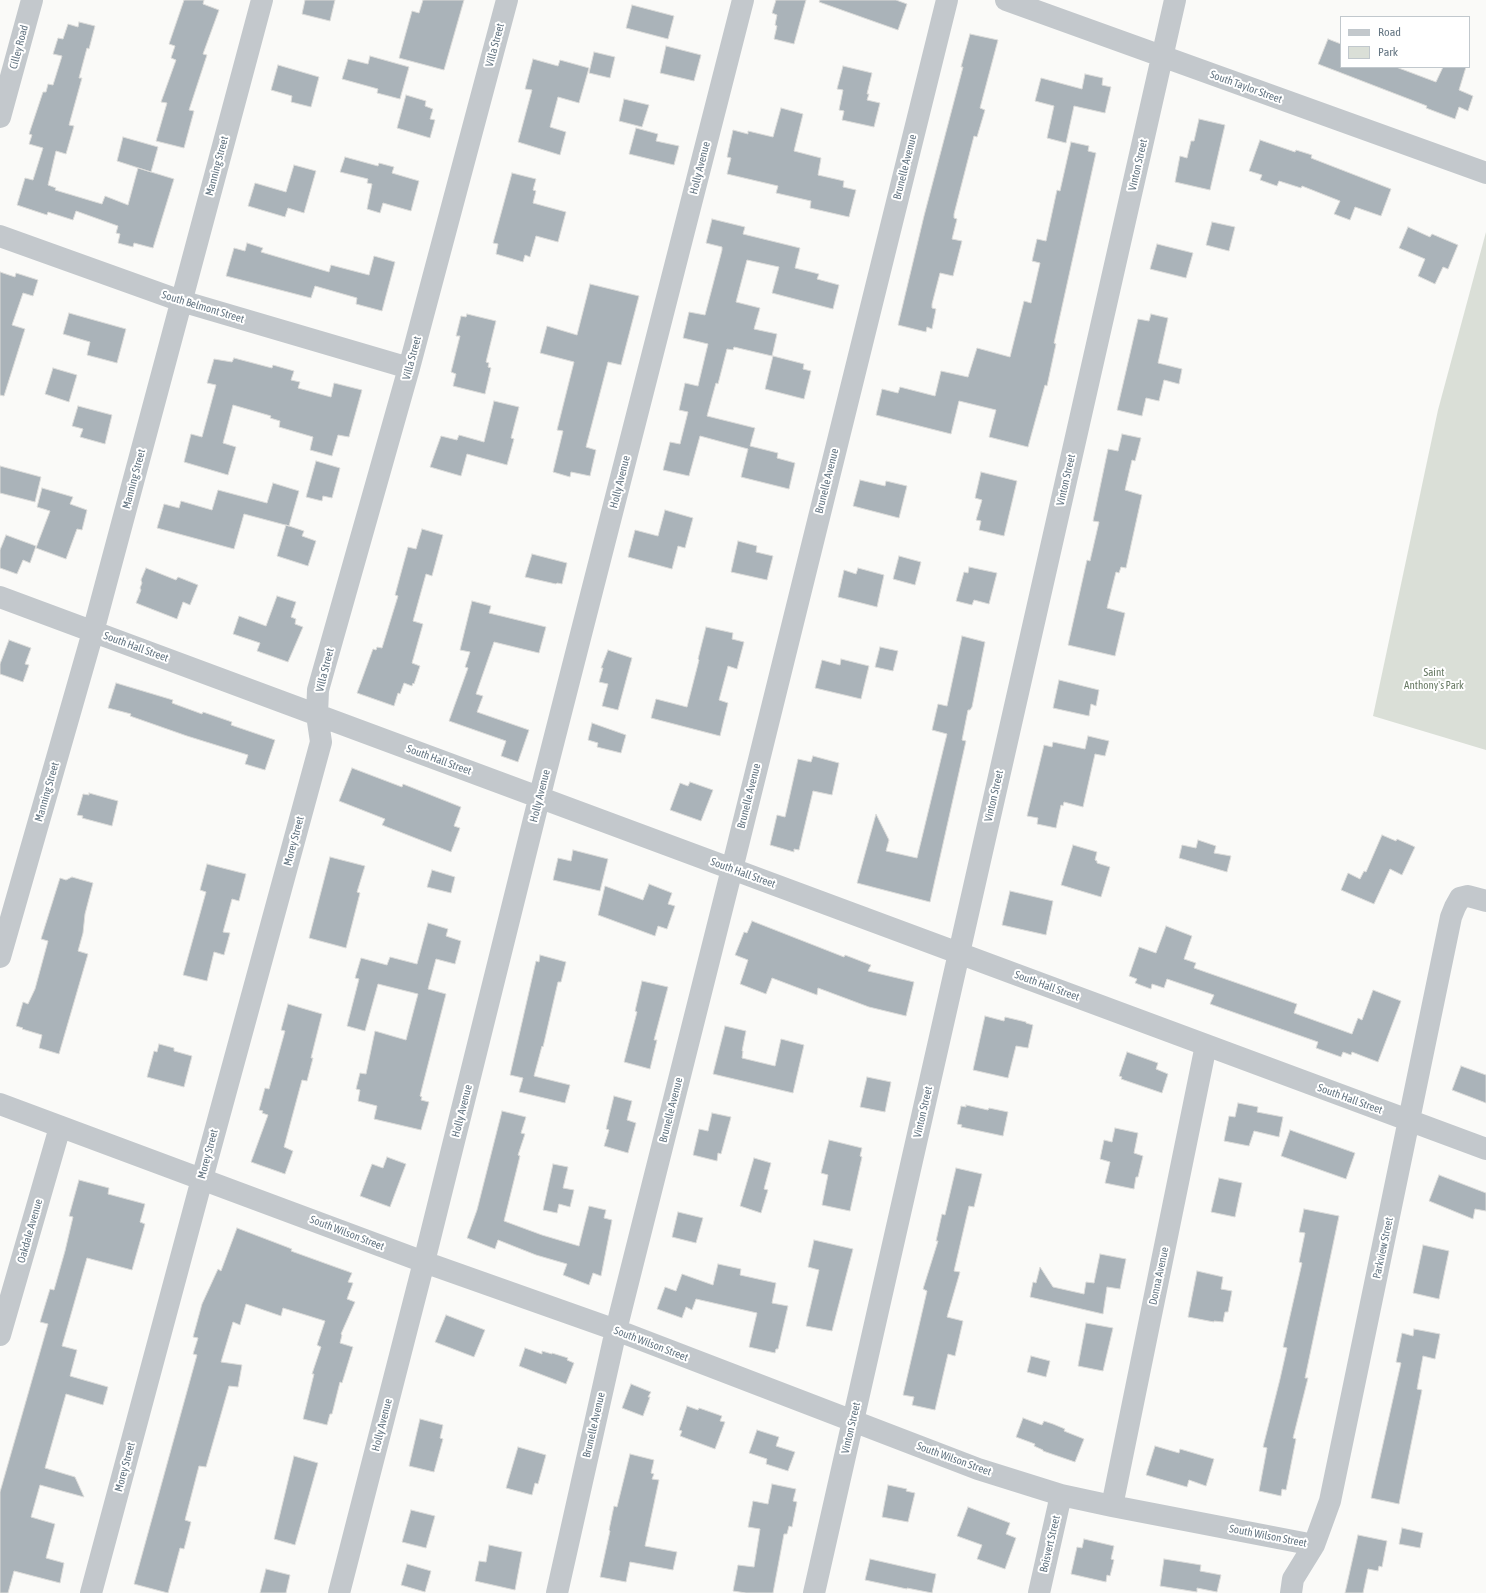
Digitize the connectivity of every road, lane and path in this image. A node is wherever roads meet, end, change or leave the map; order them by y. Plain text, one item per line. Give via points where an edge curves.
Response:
1 (32, 0) edge
2 (262, 0) edge
3 (507, 0) edge
4 (744, 0) edge
5 (947, 0) edge
6 (1006, 0) edge
7 (1175, 0) edge
8 (1163, 56) junction
9 (0, 117) edge
10 (1486, 173) edge
11 (0, 236) edge
12 (181, 301) junction
13 (409, 368) junction
14 (0, 597) edge
15 (93, 632) junction
16 (317, 715) junction
17 (540, 798) junction
18 (732, 869) junction
19 (1486, 901) edge
20 (958, 953) junction
21 (0, 957) edge
22 (1206, 1045) junction
23 (0, 1104) edge
24 (1410, 1121) junction
25 (60, 1128) junction
26 (1486, 1149) edge
27 (202, 1179) junction
28 (424, 1262) junction
29 (616, 1330) junction
30 (0, 1335) edge
31 (853, 1421) junction
32 (1062, 1495) junction
33 (1112, 1506) junction
34 (1314, 1545) junction
35 (91, 1593) edge
36 (339, 1593) edge
37 (557, 1593) edge
38 (814, 1593) edge
39 (1039, 1593) edge
40 (1291, 1593) edge

1 - 9 street, Cilley Road
2 - 12 street, Manning Street
3 - 13 street, Villa Street
4 - 17 street, Holly Avenue
5 - 18 street, Brunelle Avenue
6 - 8 street, South Taylor Street
7 - 8 street, Vinton Street
8 - 10 street, South Taylor Street
8 - 20 street, Vinton Street
11 - 12 street, South Belmont Street
12 - 13 street, South Belmont Street
12 - 15 street, Manning Street
13 - 16 street, Villa Street via 318,690
14 - 15 street, South Hall Street
15 - 16 street, South Hall Street
15 - 21 street, Manning Street
16 - 17 street, South Hall Street
16 - 27 street, Morey Street via 321,742
17 - 18 street, South Hall Street
17 - 28 street, Holly Avenue
18 - 20 street, South Hall Street
18 - 29 street, Brunelle Avenue
19 - 24 street, Parkview Street via 1468,896 1460,898 1454,906 1446,934
20 - 22 street, South Hall Street
20 - 31 street, Vinton Street
22 - 24 street, South Hall Street
22 - 33 street, Donna Avenue
23 - 25 street, South Wilson Street
24 - 26 street, South Hall Street
24 - 34 street, Parkview Street via 1330,1501
25 - 27 street, South Wilson Street
25 - 30 street, Oakdale Avenue
27 - 28 street, South Wilson Street
27 - 35 street, Morey Street
28 - 29 street, South Wilson Street
28 - 36 street, Holly Avenue
29 - 31 street, South Wilson Street
29 - 37 street, Brunelle Avenue
31 - 32 street, South Wilson Street via 978,1469
31 - 38 street, Vinton Street
32 - 33 street, South Wilson Street
32 - 39 street, Boisvert Street
33 - 34 street, South Wilson Street
34 - 40 street, Parkview Street via 1293,1579

